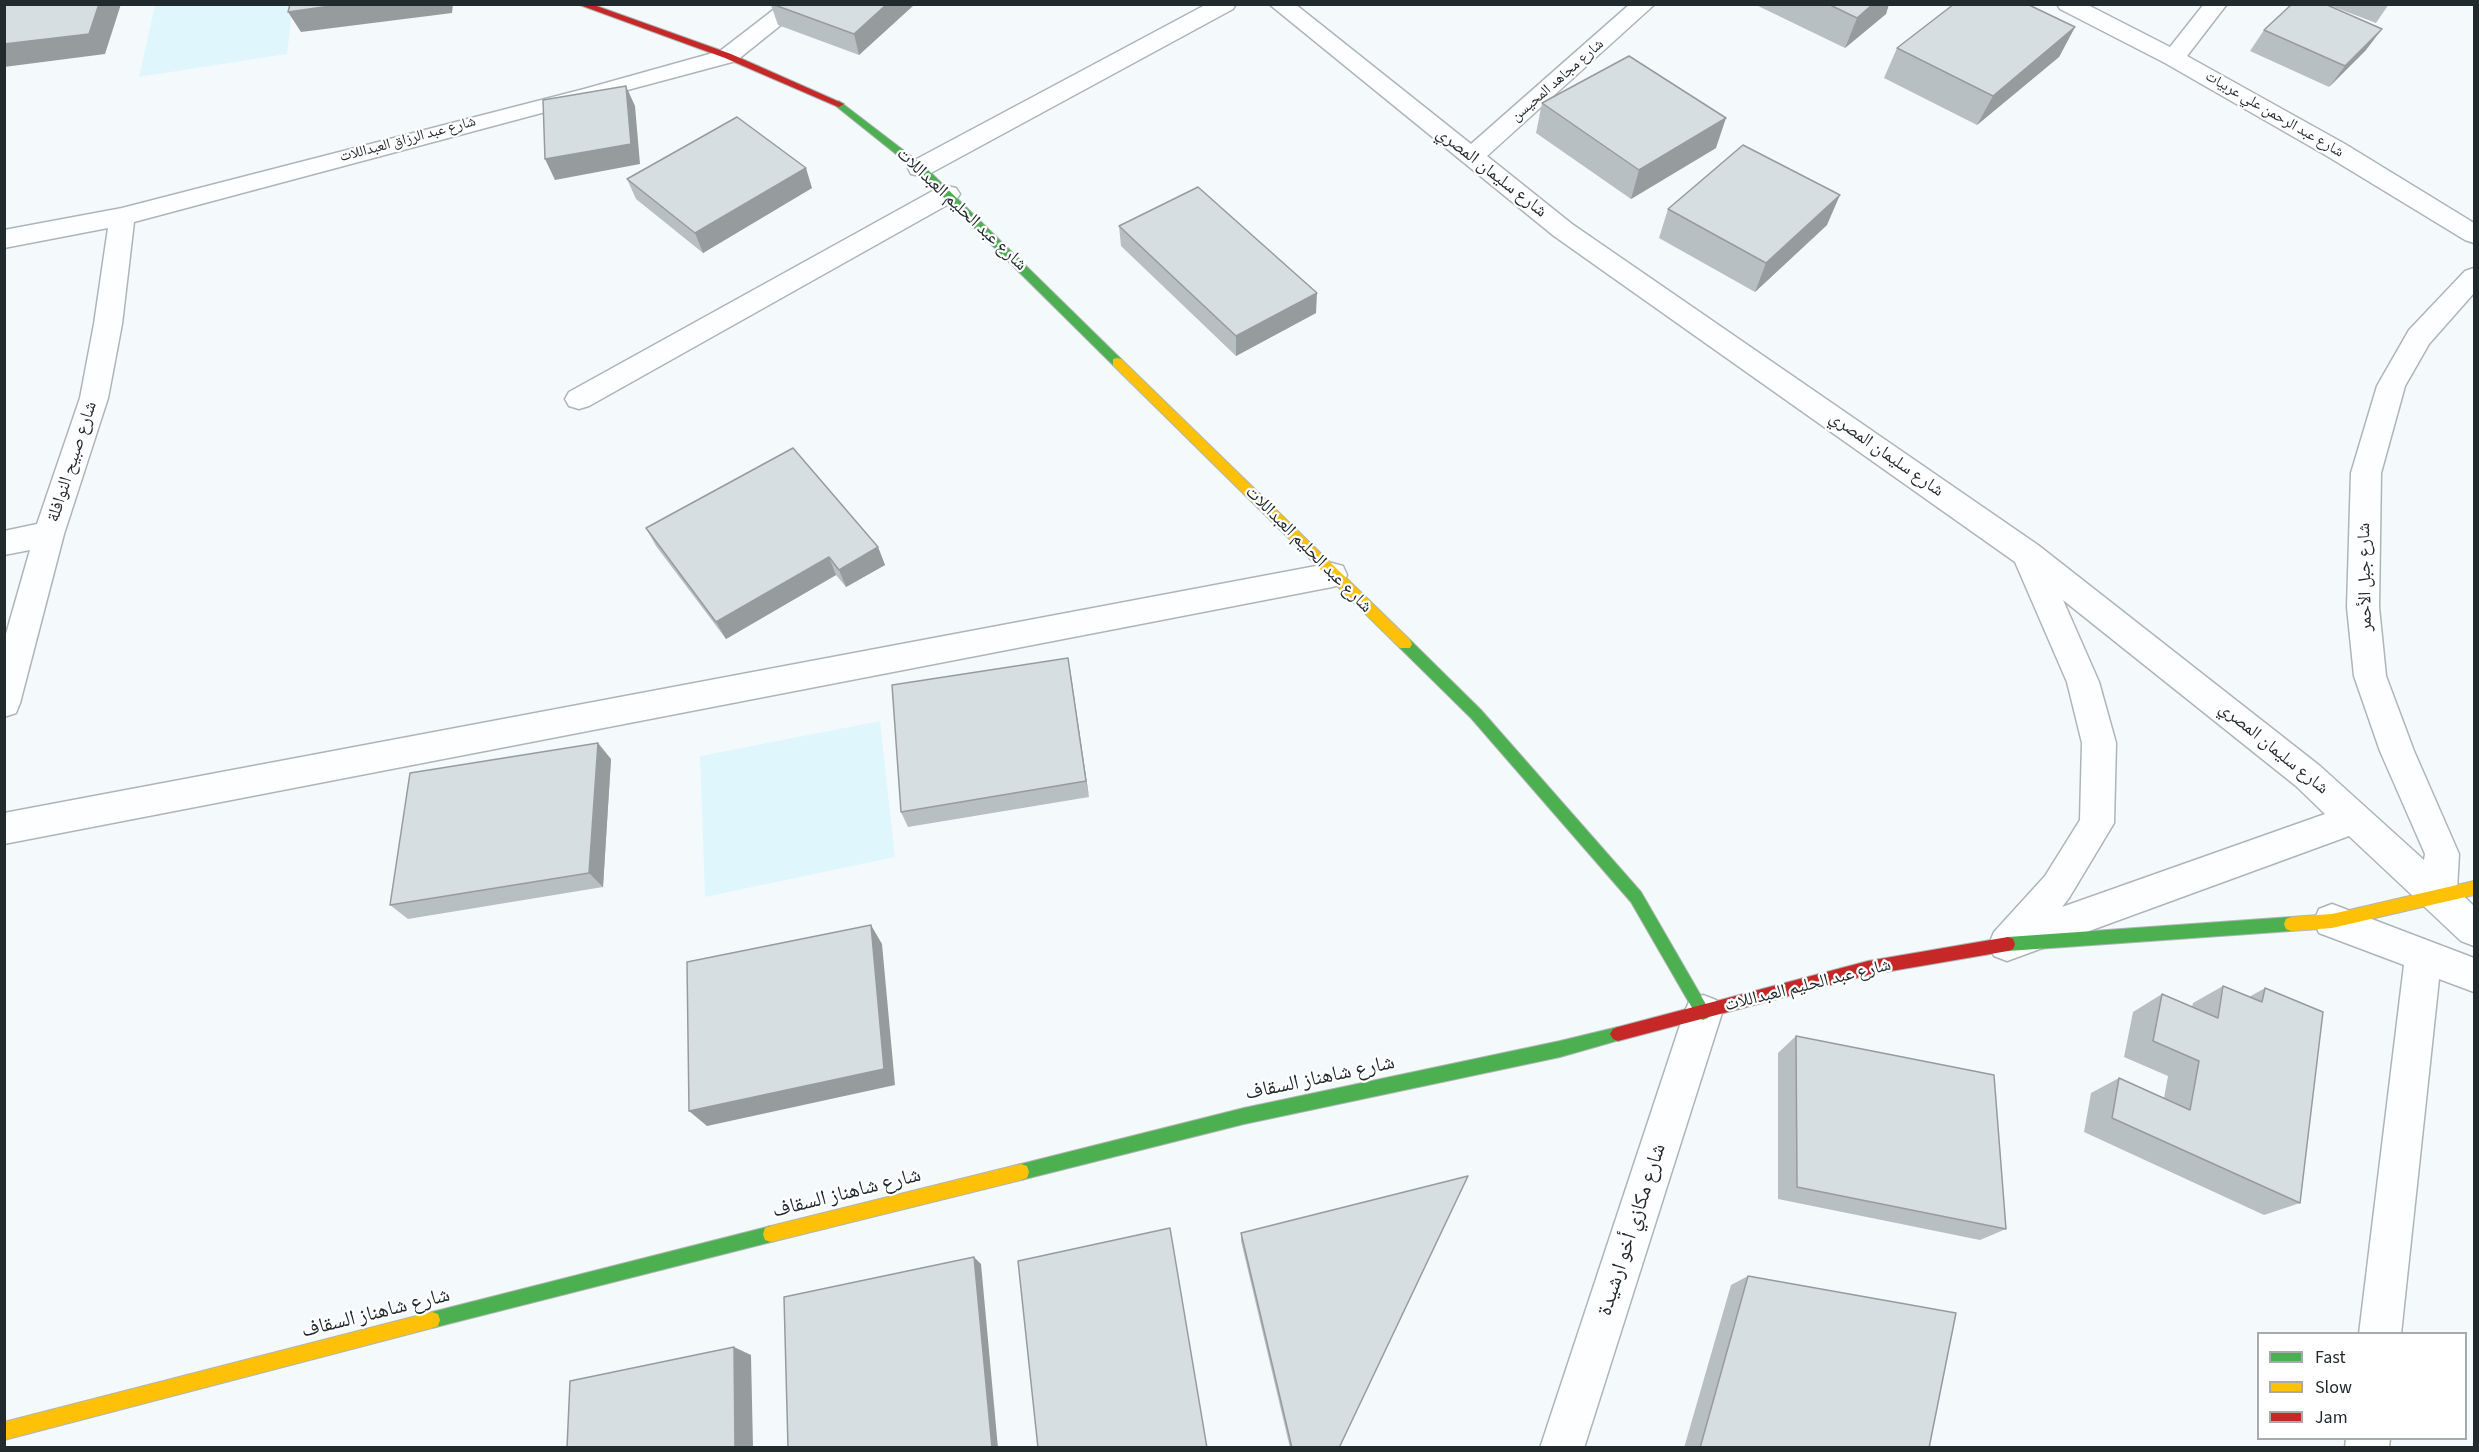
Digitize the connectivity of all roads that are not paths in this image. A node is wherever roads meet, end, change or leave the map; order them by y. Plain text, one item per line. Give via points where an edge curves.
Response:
1 (581, 4) edge
2 (796, 4) edge
3 (1225, 4) edge
4 (1280, 4) edge
5 (1644, 4) edge
6 (2068, 4) edge
7 (2216, 4) edge
8 (728, 56) junction
9 (2173, 58) junction
10 (1471, 157) junction
11 (920, 168) junction
12 (947, 194) junction
13 (122, 217) junction
14 (2475, 234) edge
15 (4, 239) edge
16 (2475, 277) edge
17 (579, 399) dead end
18 (49, 534) junction
19 (4, 543) edge
20 (2027, 554) junction
21 (1332, 574) junction
22 (4, 703) edge
23 (2356, 818) junction
24 (4, 829) edge
25 (2475, 888) edge
26 (2439, 896) junction
27 (2332, 921) junction
28 (2475, 929) edge
29 (2007, 944) junction
30 (2424, 956) junction
31 (2475, 975) edge
32 (1703, 1013) junction
33 (2380, 1332) edge
34 (4, 1431) edge
35 (1562, 1448) edge

1 - 8 street, شارع عبد الحليم العبداللات
2 - 8 street, شارع عبد الرزاق العبداللات
3 - 11 street
4 - 10 street, شارع سليمان المصري
5 - 10 street, شارع مجاهد المحيسن
6 - 9 street, شارع عبد الرحمن علي عربيات
7 - 9 street
8 - 11 street, شارع عبد الحليم العبداللات via 836,102
8 - 13 street, شارع عبد الرزاق العبداللات
9 - 14 street, شارع عبد الرحمن علي عربيات
10 - 20 street, شارع سليمان المصري via 1563,230
11 - 12 street, شارع عبد الحليم العبداللات
12 - 17 street
12 - 21 street, شارع عبد الحليم العبداللات
13 - 15 street, شارع عبد الرزاق العبداللات
13 - 18 street, شارع صبيح النوافلة via 94,398
16 - 26 street, شارع جبل الأحمر via 2419,338 2391,386 2366,473 2363,607 2370,676 2397,751 2442,854
18 - 19 street
18 - 22 street, شارع صبيح النوافلة
20 - 23 street, شارع سليمان المصري via 2225,709
20 - 29 street via 2083,682 2099,743 2097,823 2057,887
21 - 24 street
21 - 32 street, شارع عبد الحليم العبداللات via 1476,714 1636,897
23 - 26 street, شارع سليمان المصري
23 - 29 street, شارع عبد الحليم العبداللات
25 - 26 street, شارع عبد الحليم العبداللات
26 - 27 street, شارع عبد الحليم العبداللات
26 - 28 street, شارع سليمان المصري
27 - 29 street, شارع عبد الحليم العبداللات
27 - 30 street
29 - 32 street, شارع عبد الحليم العبداللات via 1868,968
30 - 31 street
30 - 33 street
32 - 34 street, شارع شاهناز السقاف via 1245,1116
32 - 35 street, شارع مكازي أخو ارشيدة

